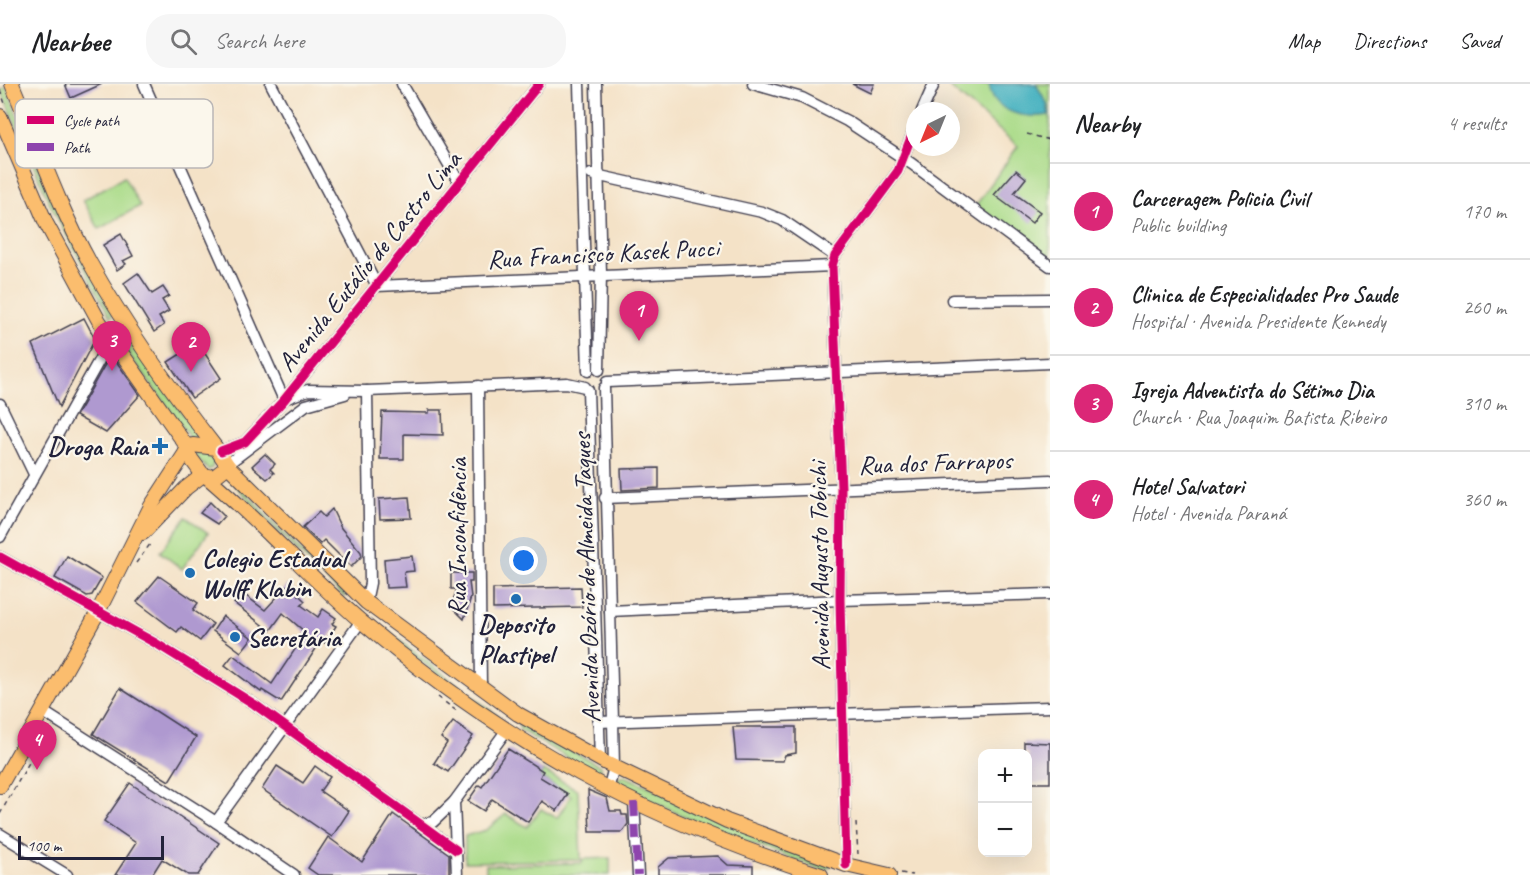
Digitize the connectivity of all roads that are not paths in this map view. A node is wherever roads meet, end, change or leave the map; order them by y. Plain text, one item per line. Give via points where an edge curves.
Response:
1 (12, 84) edge
2 (144, 84) edge
3 (270, 84) edge
4 (402, 84) edge
5 (539, 84) edge
6 (579, 84) edge
7 (596, 84) edge
8 (753, 84) edge
9 (934, 84) edge
10 (18, 99) edge
11 (151, 99) edge
12 (926, 102) edge
13 (0, 116) edge
14 (15, 151) edge
15 (906, 152) edge
16 (904, 158) junction
17 (22, 168) edge
18 (47, 168) edge
19 (181, 168) edge
20 (582, 172) junction
21 (597, 175) junction
22 (459, 182) junction
23 (833, 261) junction
24 (1050, 266) edge
25 (600, 274) junction
26 (585, 276) junction
27 (377, 286) junction
28 (1050, 299) edge
29 (951, 300) dead end
30 (111, 339) junction
31 (1050, 363) edge
32 (837, 371) junction
33 (589, 379) junction
34 (606, 385) junction
35 (478, 386) junction
36 (354, 391) junction
37 (367, 391) junction
38 (284, 400) junction
39 (0, 404) edge
40 (187, 450) junction
41 (218, 450) junction
42 (228, 465) junction
43 (34, 474) junction
44 (205, 476) junction
45 (1050, 480) edge
46 (841, 488) junction
47 (605, 498) junction
48 (0, 537) edge
49 (134, 543) junction
50 (0, 557) edge
51 (1050, 594) edge
52 (840, 600) junction
53 (366, 602) junction
54 (610, 611) junction
55 (98, 612) junction
56 (361, 621) junction
57 (481, 688) junction
58 (1050, 707) edge
59 (842, 712) junction
60 (48, 715) junction
61 (613, 721) junction
62 (598, 722) junction
63 (285, 727) junction
64 (506, 731) junction
65 (600, 760) junction
66 (614, 767) junction
67 (0, 786) edge
68 (608, 790) junction
69 (454, 802) junction
70 (634, 802) junction
71 (216, 822) junction
72 (419, 825) junction
73 (0, 834) edge
74 (456, 850) junction
75 (846, 862) junction
76 (892, 873) edge
77 (67, 875) edge
78 (294, 875) edge
79 (457, 875) edge
80 (638, 875) edge
81 (821, 875) edge

1 - 10 main road
2 - 11 street
3 - 27 street
4 - 22 street
5 - 22 street, Avenida Eutálio de Castro Lima
6 - 20 street, Avenida Ozório de Almeida Taques
7 - 21 street, Avenida Ozório de Almeida Taques
8 - 16 street via 824,107
9 - 12 street
13 - 14 main road
15 - 16 street
16 - 23 street
16 - 24 street
17 - 30 main road via 46,223
18 - 41 main road via 91,264 160,375
19 - 38 street
20 - 21 street
20 - 26 street, Avenida Ozório de Almeida Taques
21 - 23 street via 762,212 782,220
21 - 25 street, Avenida Ozório de Almeida Taques
22 - 27 street, Avenida Eutálio de Castro Lima
23 - 25 street, Rua Francisco Kasek Pucci
23 - 32 street, Avenida Augusto Tobichi
25 - 26 street, Rua Francisco Kasek Pucci
25 - 33 street, Avenida Ozório de Almeida Taques
26 - 27 street, Rua Francisco Kasek Pucci
26 - 33 street, Avenida Ozório de Almeida Taques
27 - 38 street, Avenida Eutálio de Castro Lima
28 - 29 street
30 - 40 main road
30 - 43 street
31 - 32 street
32 - 34 street
32 - 46 street, Avenida Augusto Tobichi
33 - 34 street
33 - 34 street via 596,392
33 - 35 street
33 - 62 street, Avenida Ozório de Almeida Taques
34 - 47 street, Avenida Ozório de Almeida Taques
35 - 37 street
35 - 57 street, Rua Inconfidência
36 - 37 street
36 - 38 street via 309,390
36 - 42 street, Avenida Eutálio de Castro Lima via 316,401 297,412
37 - 53 street via 370,583
38 - 41 street, Avenida Eutálio de Castro Lima via 245,442
39 - 43 street
40 - 41 main road via 199,445
40 - 44 main road
40 - 49 main road via 156,498
41 - 42 main road
42 - 44 main road via 218,476
42 - 53 main road
43 - 48 street
44 - 49 main road via 186,488
44 - 56 main road
45 - 46 street, Rua dos Farrapos
46 - 47 street, Rua dos Farrapos
46 - 52 street, Avenida Augusto Tobichi
47 - 54 street, Avenida Ozório de Almeida Taques
49 - 55 main road
50 - 55 street
51 - 52 street
52 - 54 street
52 - 59 street, Avenida Augusto Tobichi
53 - 57 main road
54 - 61 street, Avenida Ozório de Almeida Taques
55 - 60 main road
55 - 63 street via 254,704
56 - 63 street
56 - 64 main road via 456,698
57 - 65 main road via 518,714
58 - 59 street
59 - 61 street
59 - 75 street, Avenida Augusto Tobichi
60 - 67 main road
60 - 71 street
61 - 62 street
61 - 66 street, Avenida Ozório de Almeida Taques
62 - 65 street, Avenida Ozório de Almeida Taques
63 - 71 street
63 - 72 street
64 - 68 main road
64 - 69 street
65 - 66 main road
66 - 68 street, Avenida Ozório de Almeida Taques
66 - 75 main road via 727,821
68 - 70 main road
69 - 72 street via 433,822
69 - 74 street
70 - 80 street
70 - 81 main road via 752,853
71 - 78 street
72 - 74 street
73 - 77 street
74 - 79 street
75 - 76 main road

